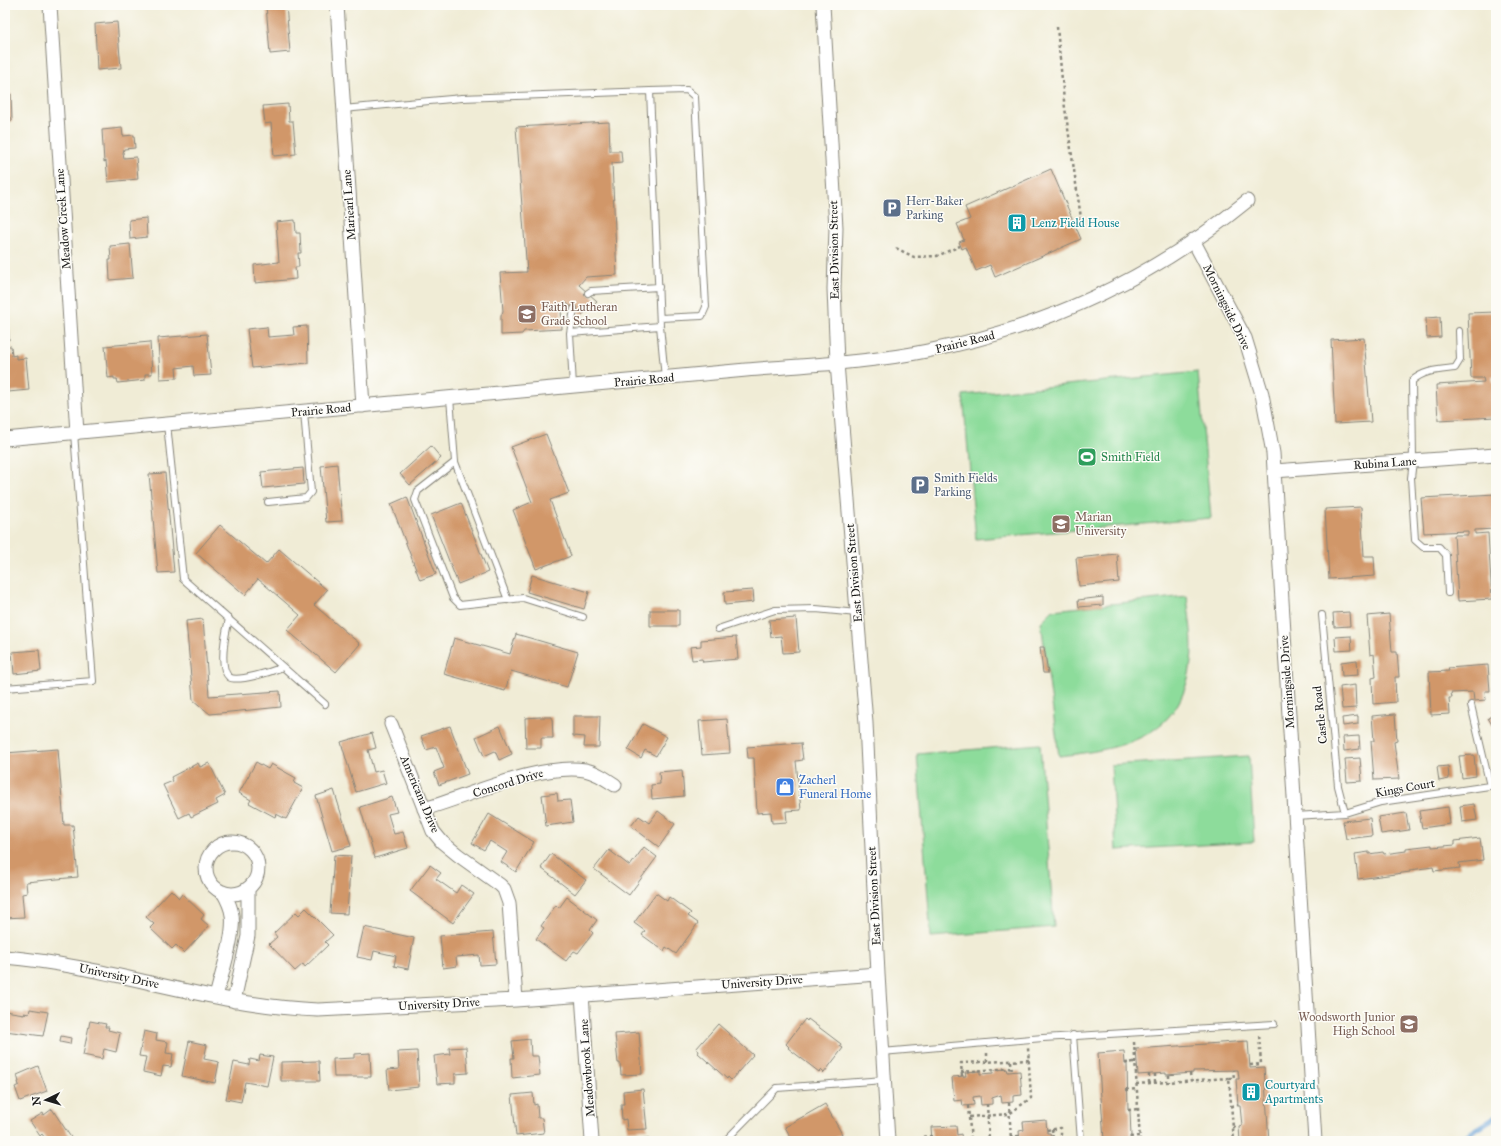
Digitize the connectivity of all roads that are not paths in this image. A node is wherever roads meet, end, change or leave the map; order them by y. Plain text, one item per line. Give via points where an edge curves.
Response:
1 (50, 5) edge
2 (337, 5) edge
3 (823, 5) edge
4 (650, 91) junction
5 (343, 109) junction
6 (1247, 201) dead end
7 (1193, 240) junction
8 (659, 287) junction
9 (588, 293) dead end
10 (574, 309) dead end
11 (660, 318) junction
12 (660, 326) junction
13 (1459, 331) dead end
14 (570, 333) junction
15 (837, 364) junction
16 (665, 378) junction
17 (573, 386) junction
18 (450, 398) junction
19 (363, 406) junction
20 (304, 412) junction
21 (167, 424) junction
22 (76, 433) junction
23 (5, 439) edge
24 (1496, 455) edge
25 (1413, 461) junction
26 (455, 462) junction
27 (1274, 471) junction
28 (268, 502) dead end
29 (1448, 593) dead end
30 (508, 600) junction
31 (857, 613) junction
32 (1322, 615) dead end
33 (583, 617) dead end
34 (228, 619) junction
35 (718, 628) dead end
36 (283, 667) junction
37 (5, 688) edge
38 (325, 704) dead end
39 (1471, 705) dead end
40 (391, 724) dead end
41 (615, 786) dead end
42 (1493, 786) edge
43 (424, 809) junction
44 (1345, 813) junction
45 (1295, 816) junction
46 (248, 888) junction
47 (223, 892) junction
48 (5, 957) edge
49 (878, 974) junction
50 (582, 994) junction
51 (216, 997) junction
52 (516, 1000) junction
53 (234, 1001) junction
54 (1274, 1024) dead end
55 (1073, 1035) junction
56 (882, 1052) junction
57 (884, 1080) junction
58 (592, 1141) edge
59 (725, 1141) edge
60 (888, 1141) edge
61 (1081, 1141) edge
62 (1315, 1141) edge

1 - 22 street, Meadow Creek Lane
2 - 5 street, Mariearl Lane
3 - 15 street, East Division Street via 836,228 834,289
4 - 5 lane via 462,98
4 - 8 lane
4 - 11 lane via 687,90 694,97 706,307 702,316
5 - 19 street, Mariearl Lane
6 - 7 street, Prairie Road
7 - 15 street, Prairie Road via 1105,293 1014,330 927,351
7 - 27 street, Morningside Drive via 1240,326 1248,346 1266,411
8 - 9 lane
8 - 11 lane
10 - 14 lane
11 - 12 lane
12 - 14 lane
12 - 16 lane
13 - 25 lane via 1460,360 1455,368 1431,371 1419,375 1412,381
14 - 17 lane
15 - 16 street, Prairie Road
15 - 31 street, East Division Street
16 - 17 street, Prairie Road
17 - 18 street, Prairie Road
18 - 19 street, Prairie Road
18 - 26 lane
19 - 20 street, Prairie Road
20 - 21 street, Prairie Road
20 - 28 lane via 311,492 306,498
21 - 22 street, Prairie Road
21 - 34 lane via 183,579
22 - 23 street, Prairie Road
22 - 37 lane via 94,681
24 - 25 street, Rubina Lane
25 - 27 street, Rubina Lane
25 - 29 lane via 1411,478 1415,540 1423,547 1439,547 1446,554
26 - 30 lane
26 - 30 lane via 418,491 415,500 453,598 460,605
27 - 45 street, Morningside Drive
30 - 33 lane via 523,598
31 - 35 lane via 775,610
31 - 49 street, East Division Street via 866,724
32 - 44 lane, Castle Road via 1338,786
34 - 36 lane
34 - 36 lane via 223,641 225,670 229,676 233,678 260,675
36 - 38 lane
39 - 42 lane
40 - 43 street, Americana Drive
41 - 43 street, Concord Drive via 603,777 586,770 550,771 528,775
42 - 44 lane, Kings Court via 1381,802
43 - 52 street, Americana Drive via 433,832 442,842 500,885 506,893 509,903
44 - 45 lane, Kings Court
45 - 62 street, Morningside Drive
46 - 47 street via 232,894
46 - 47 street via 258,872 256,858 247,846 238,842 228,842 212,851 206,870 215,887
46 - 53 street via 248,936
47 - 51 street via 232,916 231,935
48 - 51 street, University Drive via 73,966
49 - 50 street, University Drive
49 - 56 street, East Division Street
50 - 52 street, University Drive
50 - 58 street, Meadowbrook Lane
51 - 53 street, University Drive
52 - 53 street, University Drive via 323,1010
54 - 55 lane
55 - 56 lane
55 - 61 lane
56 - 57 street, East Division Street
57 - 59 lane via 777,1088
57 - 60 street, East Division Street

